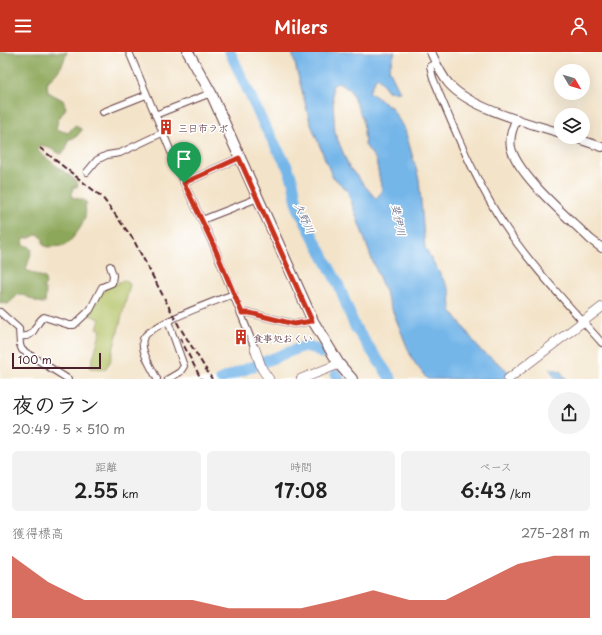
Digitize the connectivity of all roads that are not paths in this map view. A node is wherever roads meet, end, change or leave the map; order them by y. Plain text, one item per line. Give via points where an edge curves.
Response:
1 (129, 52) edge
2 (188, 52) edge
3 (431, 52) edge
4 (436, 63) junction
5 (211, 93) junction
6 (146, 95) junction
7 (104, 112) dead end
8 (155, 115) junction
9 (517, 119) junction
10 (554, 131) edge
11 (162, 133) junction
12 (590, 143) edge
13 (602, 147) edge
14 (239, 158) junction
15 (87, 172) dead end
16 (184, 183) junction
17 (258, 198) junction
18 (202, 220) junction
19 (602, 248) edge
20 (110, 266) dead end
21 (234, 294) junction
22 (602, 307) edge
23 (0, 312) edge
24 (242, 313) junction
25 (168, 321) junction
26 (312, 321) junction
27 (581, 324) junction
28 (20, 336) junction
29 (602, 343) edge
30 (255, 349) joint
31 (338, 364) junction
32 (68, 379) edge
33 (157, 379) edge
34 (168, 379) edge
35 (269, 379) edge
36 (301, 379) edge
37 (352, 379) edge
38 (508, 379) edge

1 - 6 street
2 - 5 main road
3 - 4 street
4 - 9 street via 449,84 463,96
4 - 27 street via 430,66 433,78 462,147 489,201 523,250
5 - 8 street
5 - 14 main road
6 - 7 street
6 - 8 street
8 - 11 street
9 - 10 street
9 - 19 street via 511,129 511,148 521,169
11 - 15 street via 120,153 97,160
11 - 16 street
12 - 13 street
14 - 16 street
14 - 17 main road
16 - 18 street
17 - 18 street
17 - 26 main road
18 - 21 street
20 - 28 street via 114,275 112,283 102,287 90,310 74,324 69,325 44,317 35,331
21 - 24 street
21 - 25 street
22 - 27 main road
23 - 28 street via 17,327
24 - 26 street via 294,324
24 - 30 street
25 - 33 street via 150,330 143,339 144,349
25 - 34 street via 184,366 180,372
26 - 31 main road
27 - 29 street
27 - 38 main road
28 - 32 street via 22,350
30 - 35 main road
31 - 36 main road
31 - 37 main road

